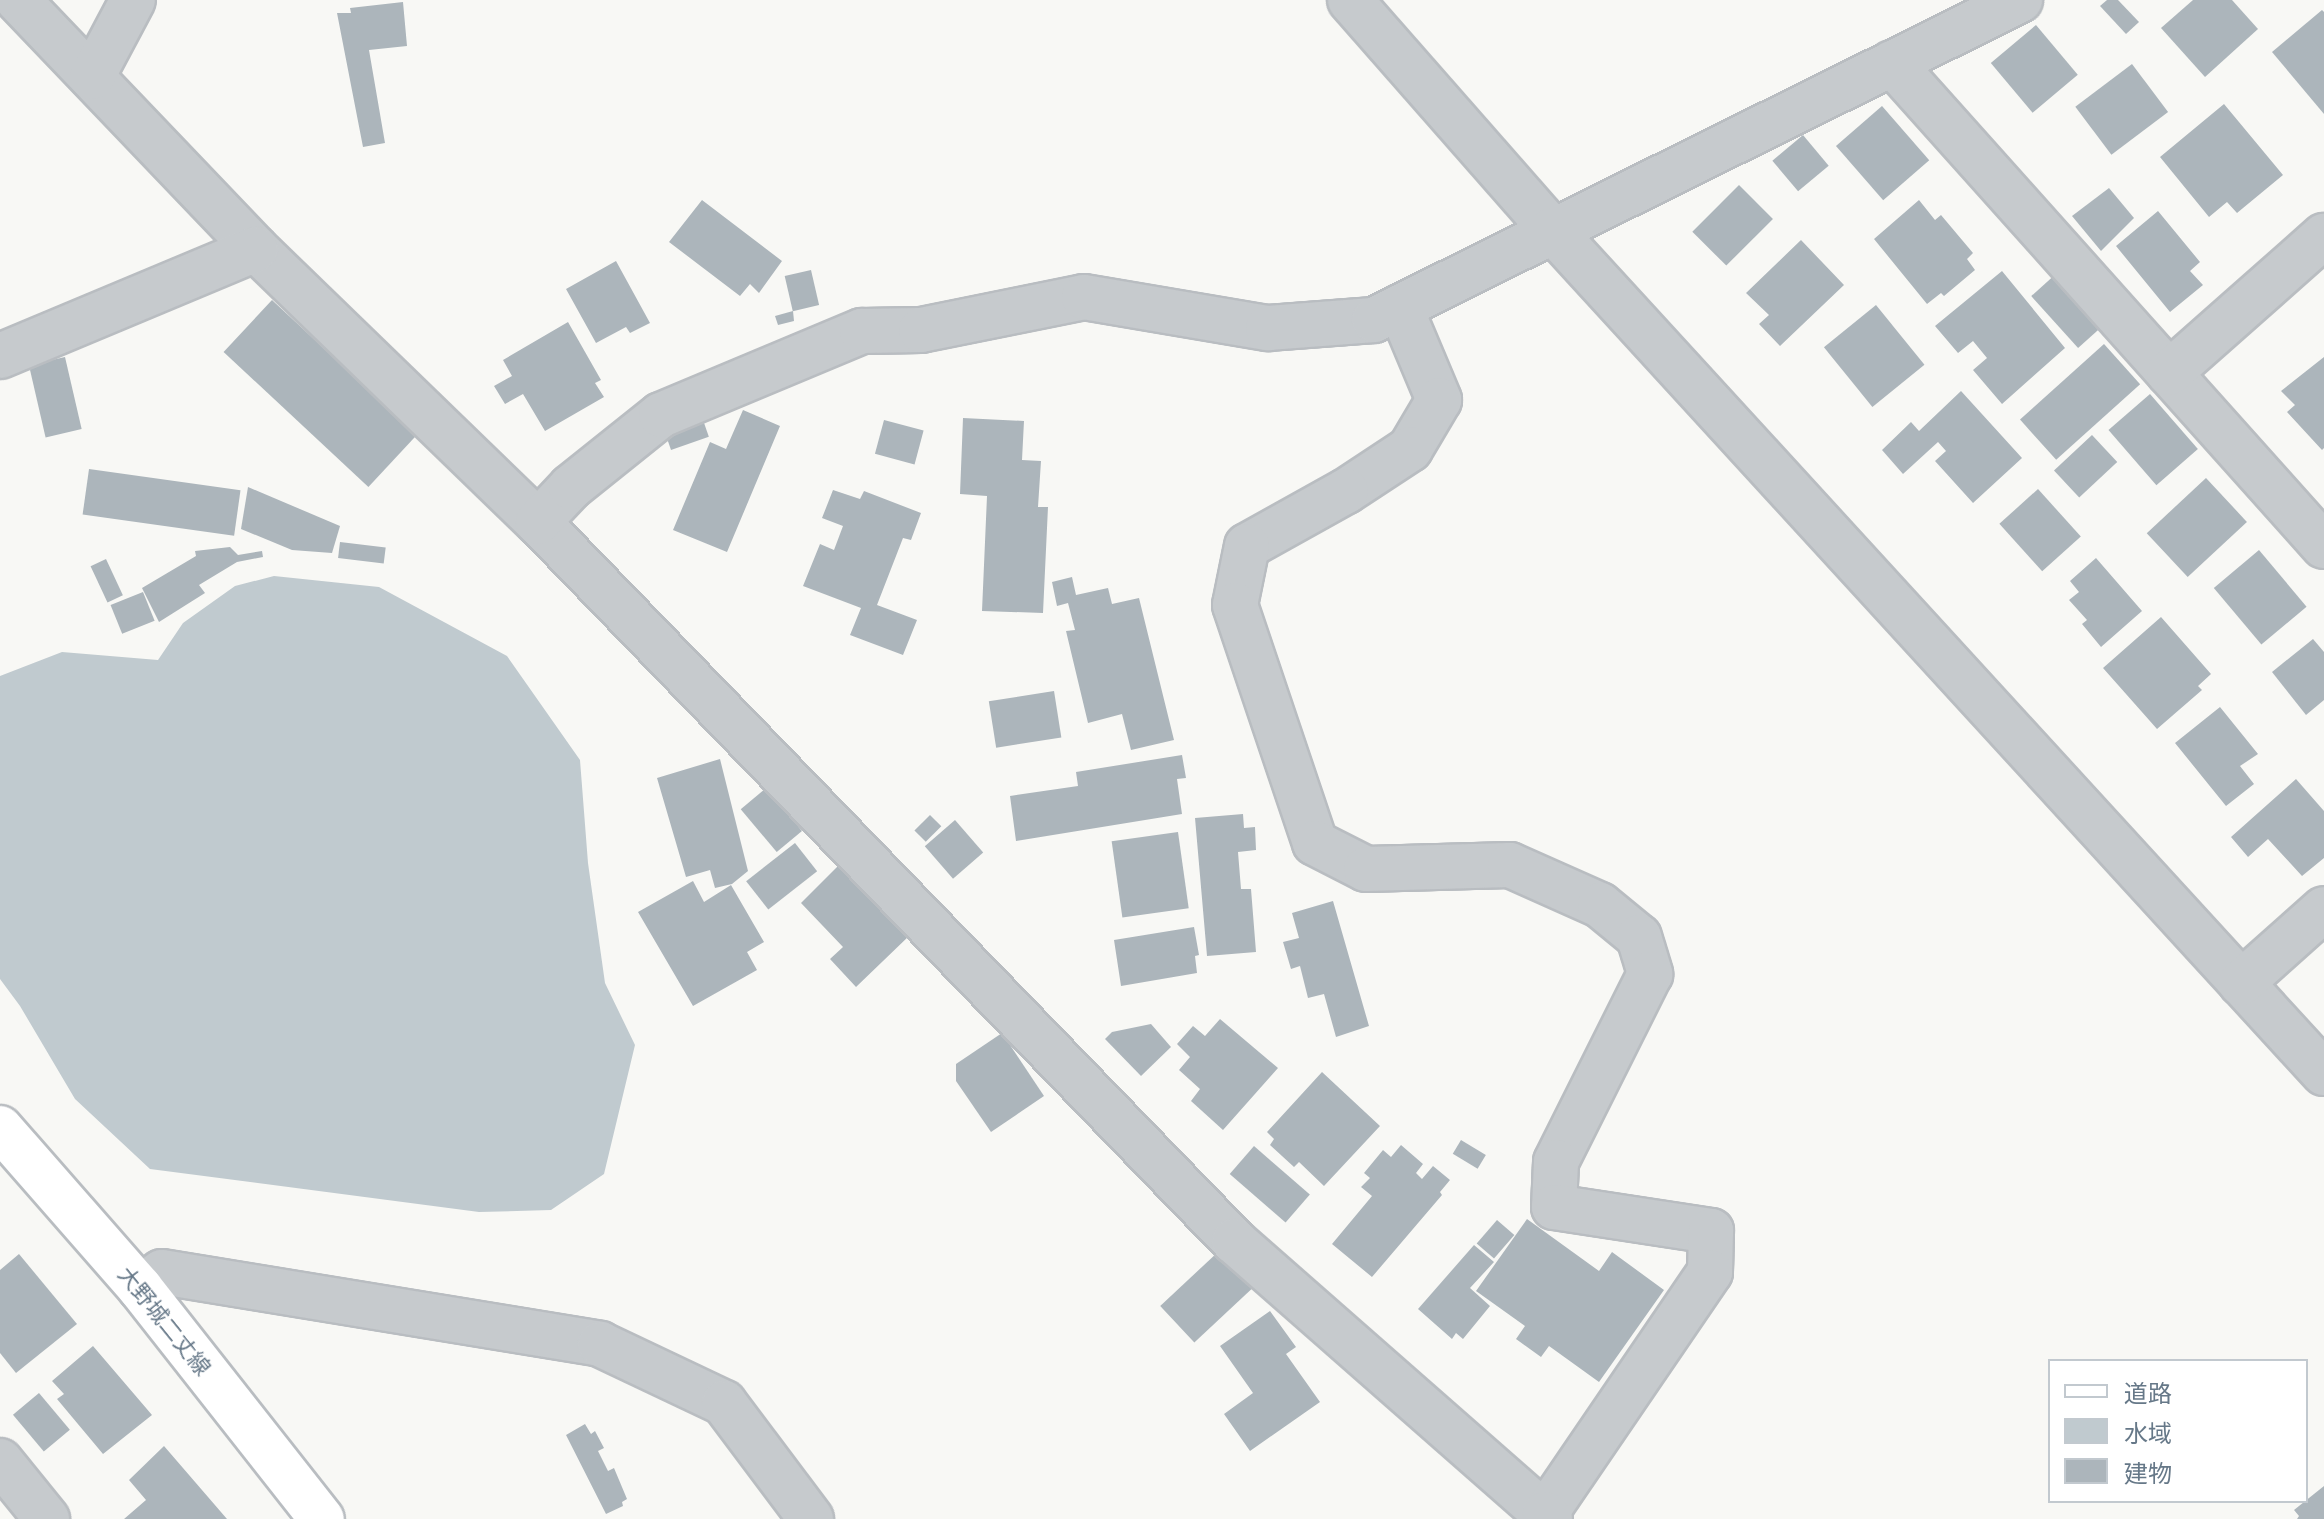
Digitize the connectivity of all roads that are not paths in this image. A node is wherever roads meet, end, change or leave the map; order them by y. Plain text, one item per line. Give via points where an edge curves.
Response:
1 (18, 0) edge
2 (133, 0) edge
3 (1350, 0) edge
4 (2020, 0) edge
5 (1954, 14) edge
6 (1892, 63) junction
7 (92, 77) junction
8 (1552, 230) junction
9 (2324, 236) edge
10 (256, 249) junction
11 (1400, 307) junction
12 (0, 356) edge
13 (2169, 373) junction
14 (538, 522) junction
15 (2324, 546) edge
16 (2324, 909) edge
17 (2241, 983) junction
18 (2324, 1073) edge
19 (0, 1128) edge
20 (140, 1288) junction
21 (0, 1461) edge
22 (1548, 1516) edge
23 (47, 1519) edge
24 (322, 1519) edge
25 (811, 1519) edge

1 - 7 street
2 - 7 street
3 - 8 street
4 - 5 street
5 - 6 street
6 - 8 street
6 - 13 street
7 - 10 street
8 - 11 street
8 - 17 street
9 - 13 street
10 - 12 street
10 - 14 street
11 - 14 street via 1374,320 1268,328 1084,297 921,330 862,331 661,415 571,487
11 - 22 street via 1439,400 1410,449 1247,546 1235,605 1315,843 1366,869 1510,865 1600,905 1639,937 1650,974 1556,1162 1554,1207 1711,1231 1710,1272
13 - 15 street
14 - 22 street via 1234,1241
16 - 17 street
17 - 18 street
19 - 20 main road, 大野城二丈線
20 - 24 main road, 大野城二丈線
20 - 25 street via 162,1272 600,1344 724,1403
21 - 23 street

